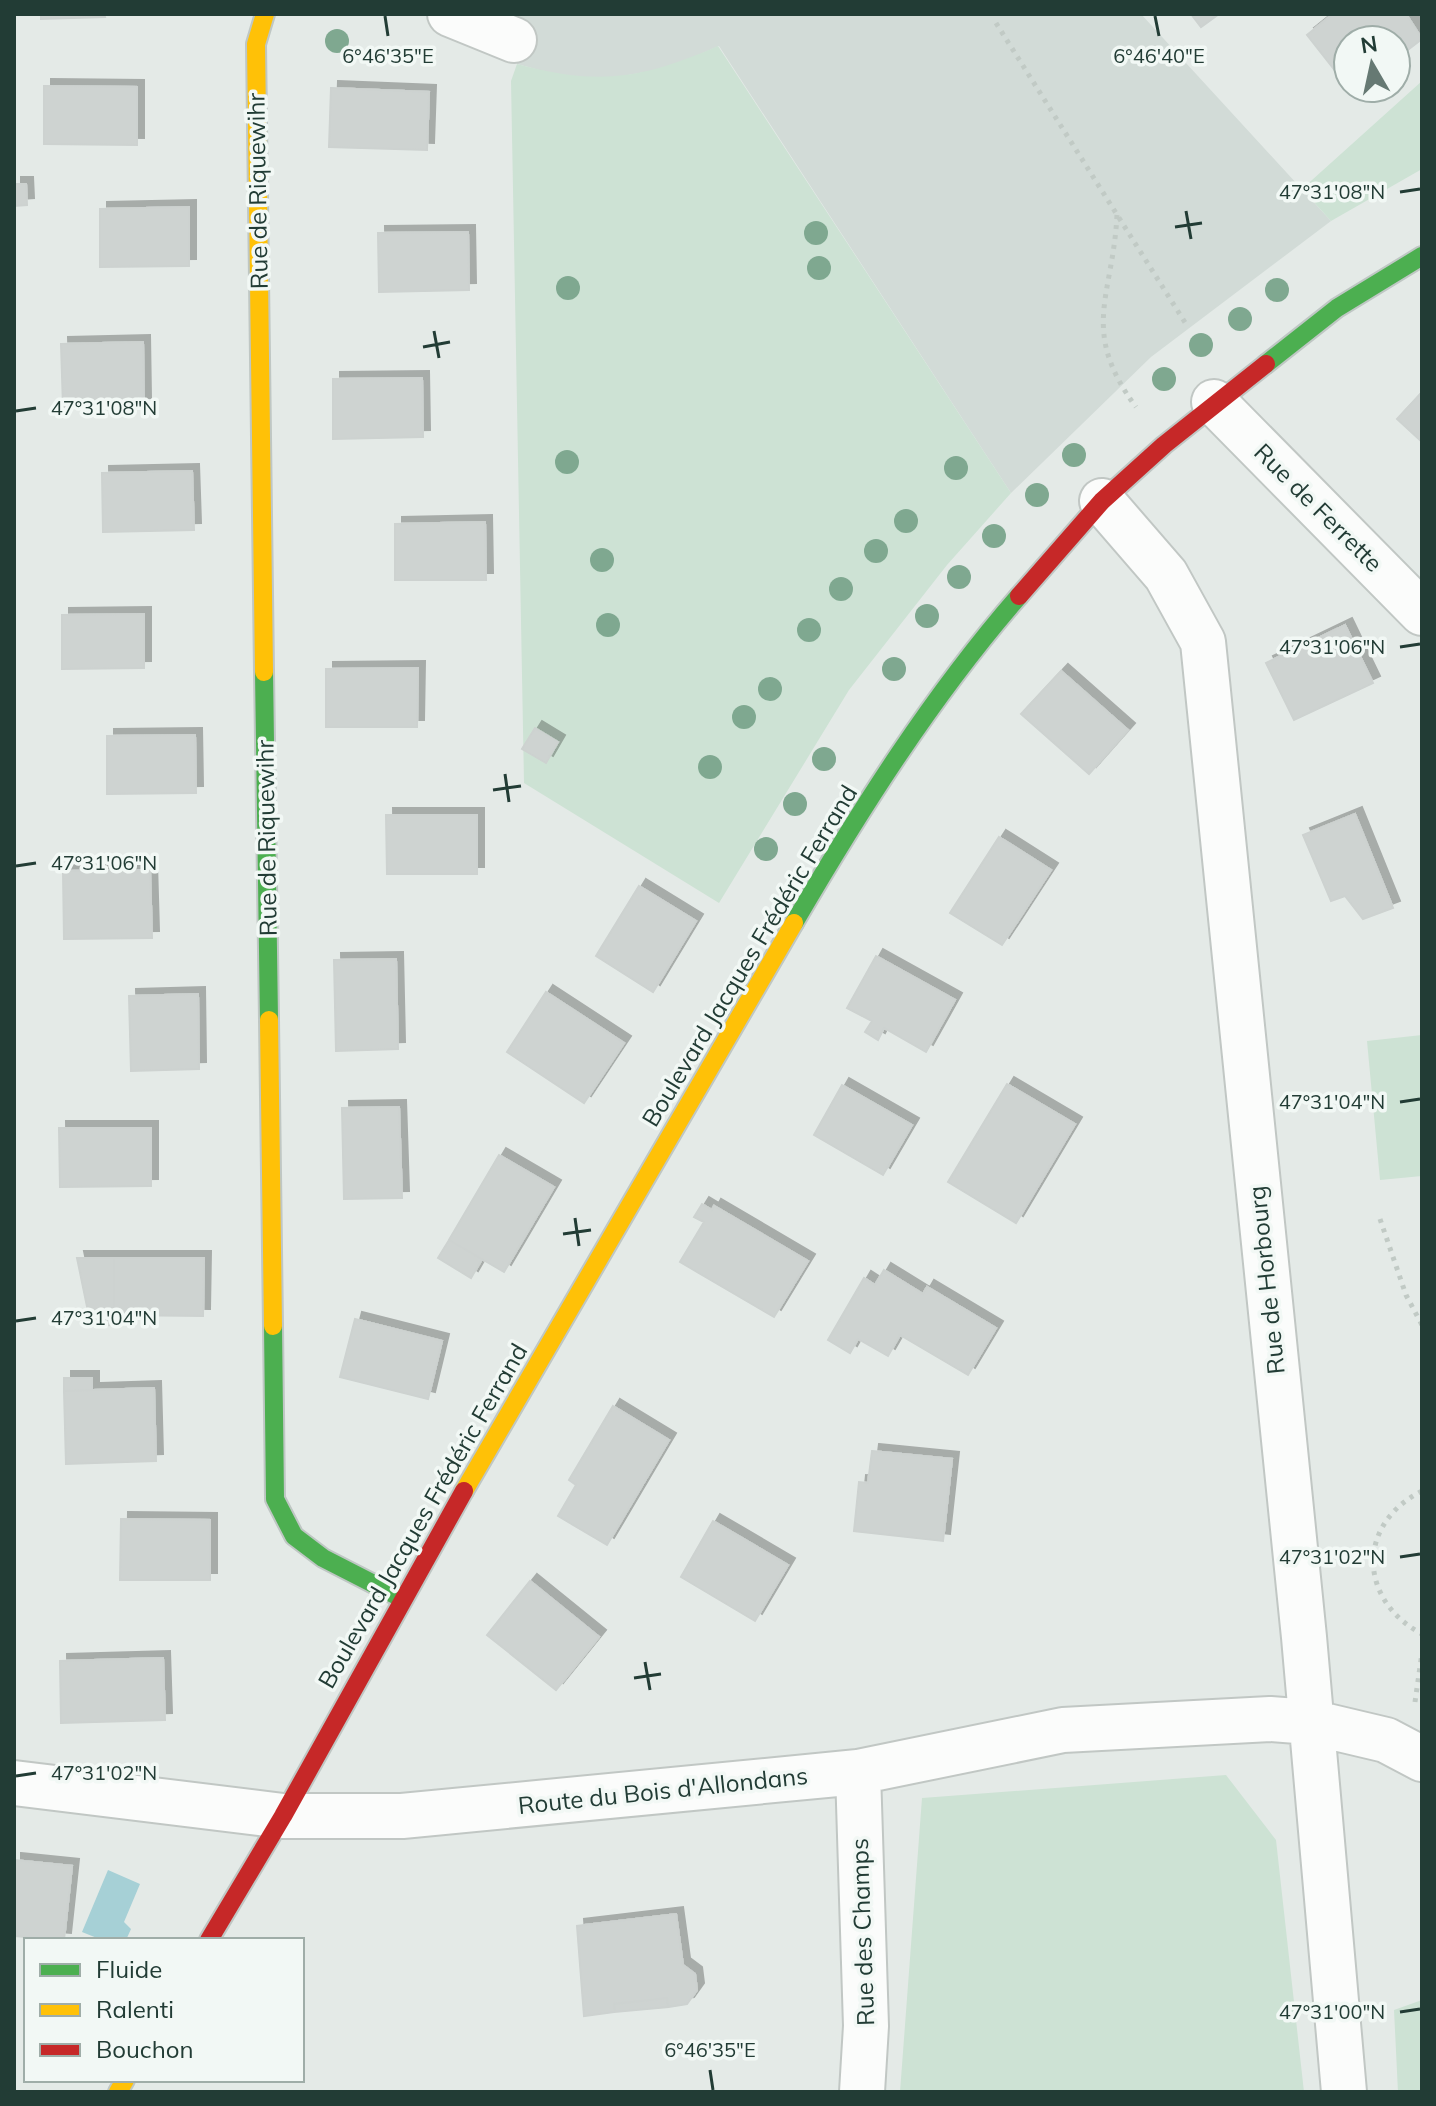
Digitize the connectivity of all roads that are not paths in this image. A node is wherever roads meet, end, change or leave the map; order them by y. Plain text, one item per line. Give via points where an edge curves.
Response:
1 (265, 14) edge
2 (450, 14) edge
3 (514, 40) dead end
4 (1422, 256) edge
5 (1214, 402) junction
6 (1102, 501) junction
7 (1422, 613) edge
8 (401, 1598) junction
9 (1310, 1722) junction
10 (1422, 1759) edge
11 (858, 1772) junction
12 (14, 1783) edge
13 (283, 1816) junction
14 (210, 1938) edge
15 (862, 2092) edge
16 (1344, 2092) edge

1 - 8 street, Rue de Riquewihr via 256,44 275,1499 294,1536 323,1558
2 - 3 street
4 - 5 street, Boulevard Jacques Frédéric Ferrand via 1337,308
5 - 6 street, Boulevard Jacques Frédéric Ferrand
5 - 7 street, Rue de Ferrette
6 - 8 street, Boulevard Jacques Frédéric Ferrand via 965,658 832,858
6 - 9 street, Rue de Horbourg via 1166,575 1203,642
8 - 13 street, Boulevard Jacques Frédéric Ferrand
9 - 10 street, Route du Bois d'Allondans via 1386,1740
9 - 11 street, Route du Bois d'Allondans via 1270,1719 1063,1730
9 - 16 street, Rue de Horbourg
11 - 13 street, Route du Bois d'Allondans via 402,1816
11 - 15 street, Rue des Champs via 866,2026
12 - 13 street, Route du Bois d'Allondans
13 - 14 street, Boulevard Jacques Frédéric Ferrand

